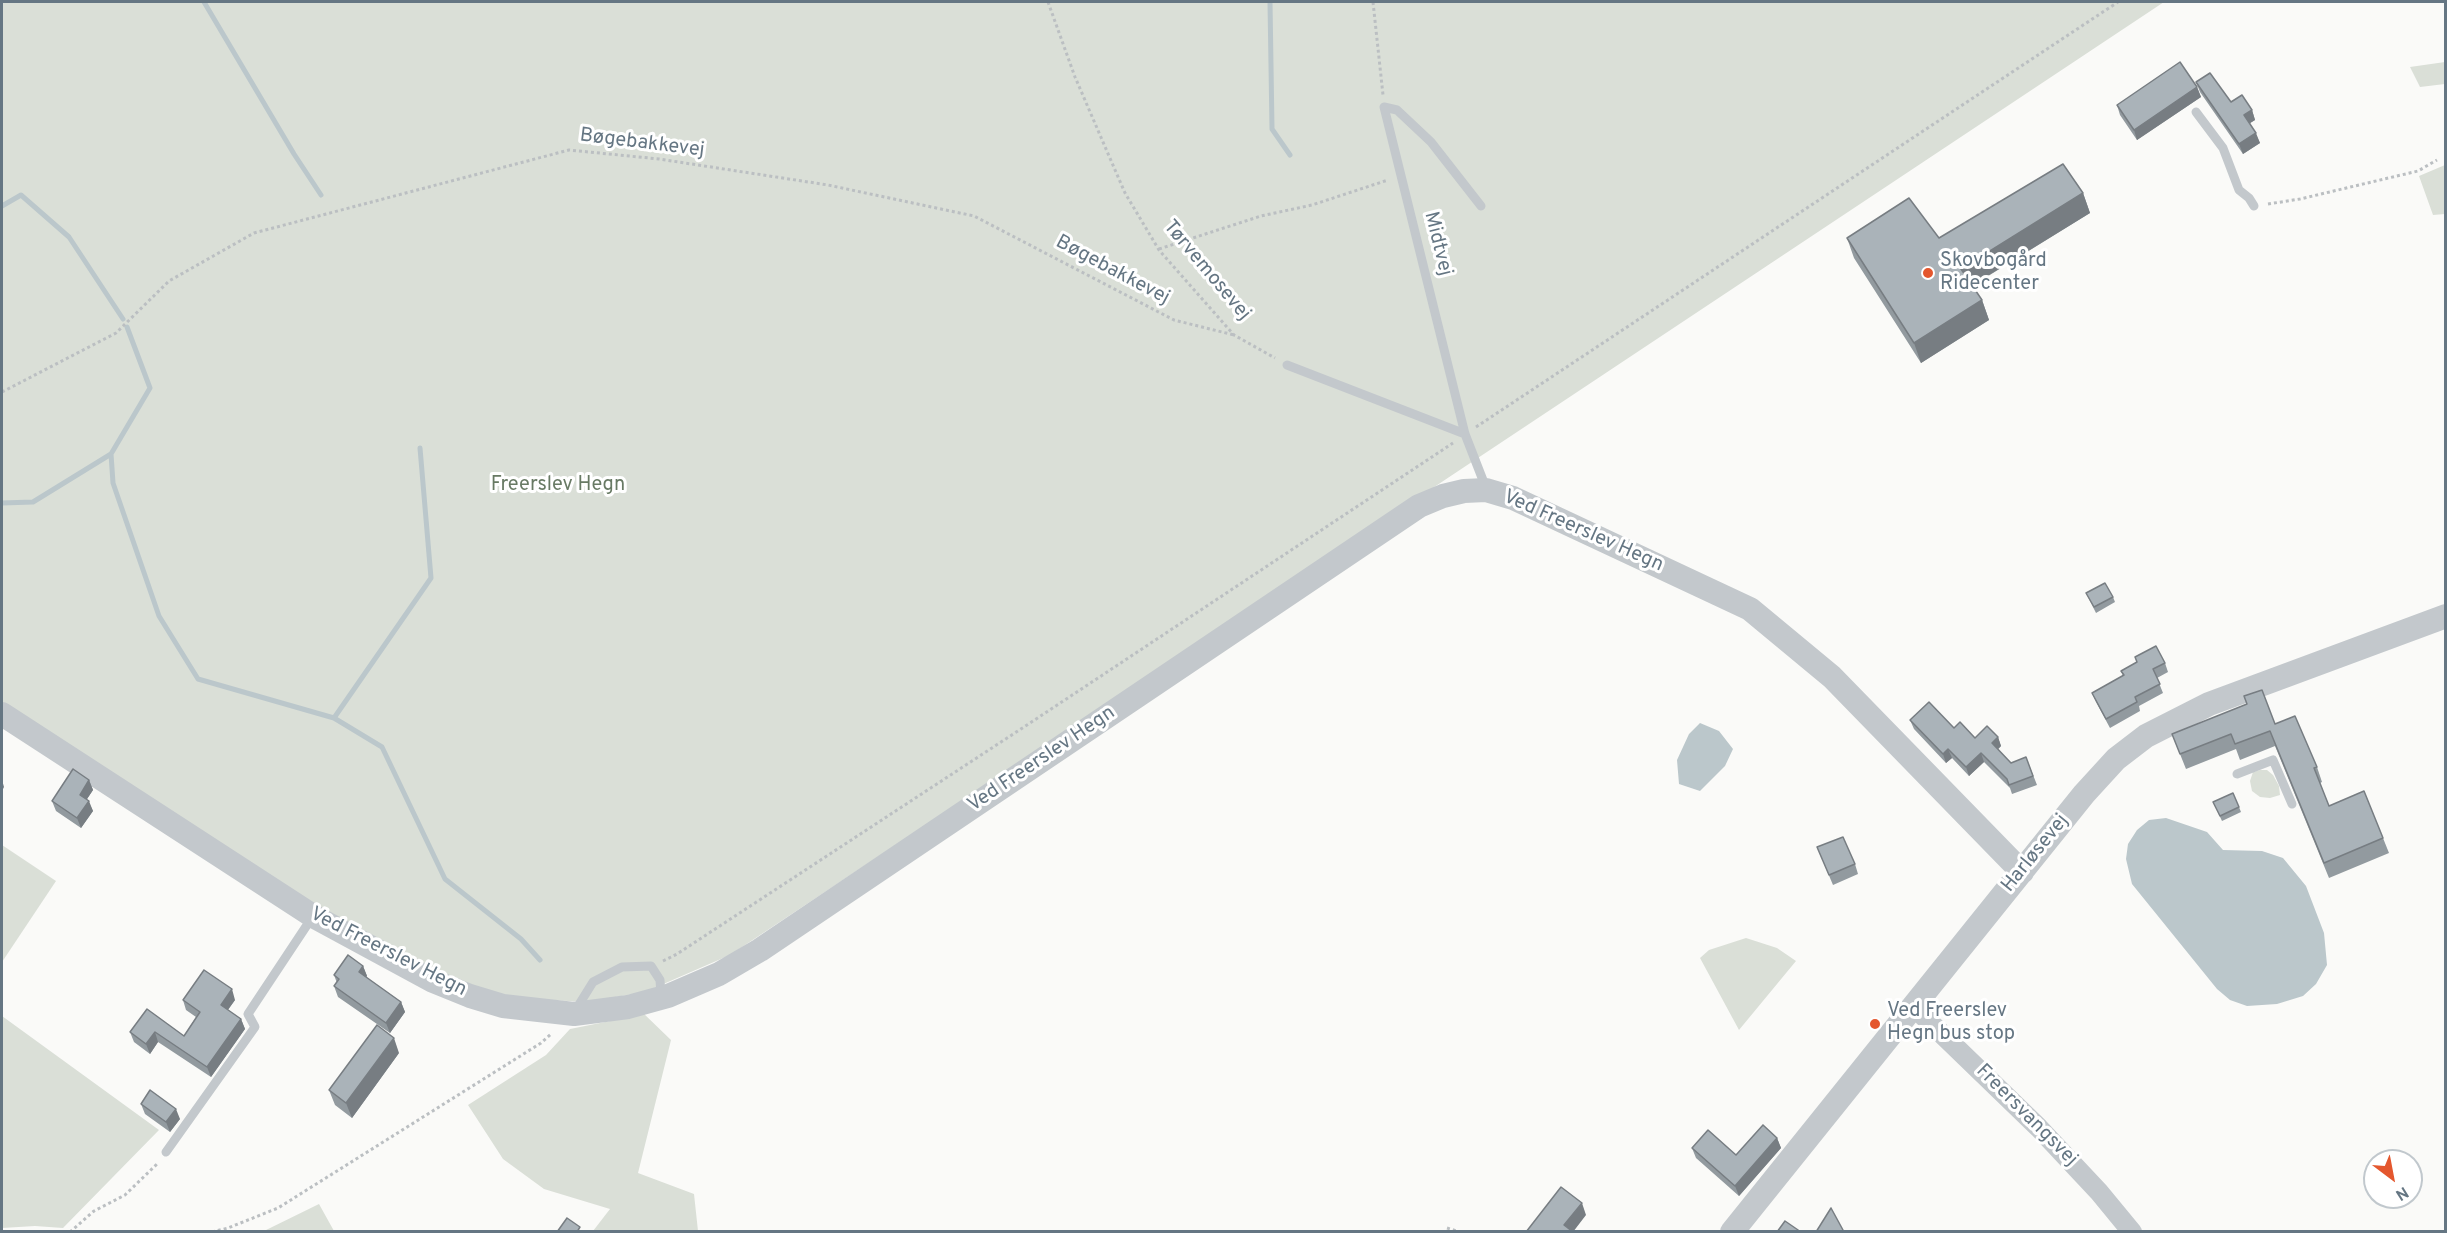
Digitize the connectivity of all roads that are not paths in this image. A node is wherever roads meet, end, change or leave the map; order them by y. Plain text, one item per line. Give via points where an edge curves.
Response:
1 (2196, 112) dead end
2 (1481, 206) dead end
3 (2254, 206) road end
4 (1287, 365) road end
5 (1465, 434) junction
6 (1486, 490) junction
7 (2445, 616) edge
8 (2, 714) edge
9 (2237, 774) dead end
10 (2292, 804) edge
11 (2022, 872) junction
12 (313, 916) junction
13 (662, 998) junction
14 (1914, 1007) junction
15 (574, 1014) junction
16 (166, 1152) road end
17 (1732, 1232) edge
18 (2132, 1232) edge

1 - 3 lane via 2223,148 2239,190
2 - 5 lane, Midtvej via 1431,142 1397,110 1384,107
4 - 5 lane
5 - 6 lane, Midtvej
6 - 11 street, Ved Freerslev Hegn via 1513,498 1750,609 1832,677
6 - 13 street, Ved Freerslev Hegn via 1443,496 1419,506 760,950 719,974
7 - 11 street, Harløsevej via 2209,704 2146,736 2084,794
8 - 12 street, Ved Freerslev Hegn
9 - 10 lane via 2273,760
11 - 14 street, Harløsevej
12 - 15 street, Ved Freerslev Hegn via 433,981 470,996 503,1006
12 - 16 lane via 248,1014 255,1027
13 - 15 street, Ved Freerslev Hegn
13 - 15 lane via 660,980 651,966 622,967 593,982
14 - 17 street, Harløsevej
14 - 18 street, Freersvangsvej via 2039,1128

